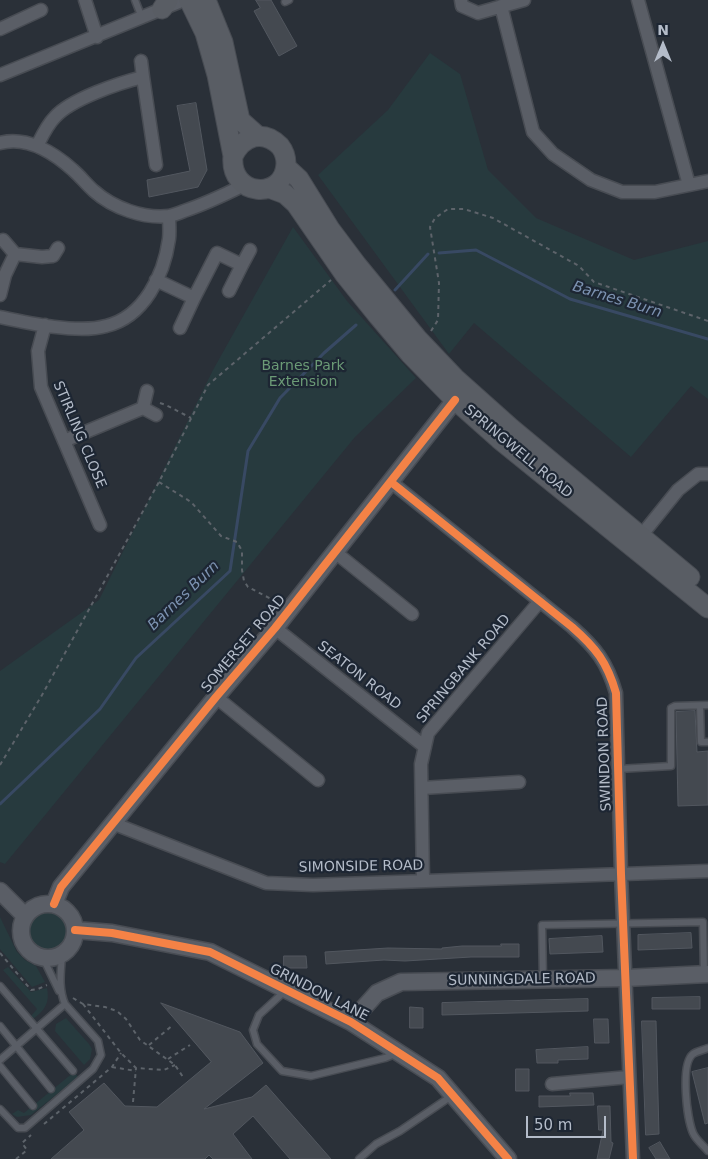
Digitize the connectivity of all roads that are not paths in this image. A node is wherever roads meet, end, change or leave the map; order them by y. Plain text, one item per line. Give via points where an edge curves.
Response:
1 (85, 0) edge
2 (135, 0) edge
3 (184, 0) edge
4 (189, 0) edge
5 (206, 0) edge
6 (461, 0) edge
7 (524, 0) edge
8 (638, 0) edge
9 (165, 5) edge
10 (501, 6) junction
11 (41, 10) dead end
12 (142, 18) junction
13 (0, 29) edge
14 (97, 36) junction
15 (140, 61) dead end
16 (0, 74) edge
17 (143, 77) junction
18 (258, 136) junction
19 (0, 143) edge
20 (37, 146) junction
21 (233, 156) junction
22 (156, 165) dead end
23 (286, 167) junction
24 (708, 181) edge
25 (244, 185) junction
26 (689, 185) junction
27 (269, 188) junction
28 (169, 216) junction
29 (3, 240) dead end
30 (58, 248) dead end
31 (250, 250) dead end
32 (14, 254) junction
33 (242, 265) junction
34 (156, 280) junction
35 (229, 291) dead end
36 (0, 296) edge
37 (194, 298) junction
38 (0, 317) edge
39 (45, 325) junction
40 (180, 328) dead end
41 (461, 394) junction
42 (156, 415) dead end
43 (64, 441) junction
44 (708, 474) edge
45 (391, 482) junction
46 (100, 525) dead end
47 (637, 541) junction
48 (336, 552) junction
49 (708, 592) edge
50 (540, 601) junction
51 (708, 608) edge
52 (412, 614) dead end
53 (275, 628) junction
54 (216, 697) junction
55 (708, 705) edge
56 (700, 706) junction
57 (708, 742) edge
58 (425, 747) junction
59 (618, 769) junction
60 (318, 780) dead end
61 (519, 782) dead end
62 (422, 788) junction
63 (112, 823) junction
64 (708, 870) edge
65 (621, 874) junction
66 (423, 881) junction
67 (0, 891) edge
68 (54, 904) junction
69 (25, 916) junction
70 (622, 923) junction
71 (75, 930) junction
72 (62, 955) junction
73 (43, 958) junction
74 (706, 974) edge
75 (625, 978) junction
76 (543, 979) junction
77 (0, 986) edge
78 (286, 990) junction
79 (62, 996) junction
80 (65, 1004) junction
81 (351, 1022) junction
82 (0, 1026) edge
83 (36, 1028) junction
84 (17, 1045) junction
85 (708, 1048) edge
86 (398, 1052) junction
87 (0, 1060) edge
88 (0, 1066) edge
89 (73, 1071) dead end
90 (629, 1077) junction
91 (552, 1084) dead end
92 (51, 1089) dead end
93 (453, 1096) junction
94 (33, 1106) dead end
95 (0, 1109) edge
96 (708, 1151) edge
97 (359, 1159) edge
98 (508, 1159) edge
99 (633, 1159) edge

1 - 14 street
2 - 12 lane
3 - 9 street
4 - 21 main road via 207,39
5 - 18 main road, SPRINGWELL ROAD via 223,42 240,120
6 - 10 street via 462,6 478,13
7 - 10 street
8 - 26 street
9 - 12 street
10 - 26 street via 533,132 553,154 591,180 622,192 655,192
11 - 13 street
12 - 14 street
14 - 16 street
15 - 17 street
17 - 20 street via 68,106 46,128
17 - 22 street
18 - 21 main road via 242,143
18 - 23 main road, SPRINGWELL ROAD via 273,140 282,148
19 - 20 street via 9,140
20 - 28 street via 72,169 112,204 144,215
21 - 25 main road via 235,174
23 - 27 main road via 279,182
23 - 41 main road, SPRINGWELL ROAD via 298,179 357,265
24 - 26 street
25 - 27 main road, SPRINGWELL ROAD via 255,190
25 - 28 street via 208,204
27 - 41 main road, SPRINGWELL ROAD via 285,194 296,204 342,270 410,354
28 - 34 street via 169,239
29 - 32 street
30 - 32 street via 53,256
31 - 33 street
32 - 36 street
33 - 35 street
33 - 37 street via 217,252
34 - 37 street
34 - 39 street via 140,306 106,326 81,329
37 - 40 street
38 - 39 street
39 - 43 street, STIRLING CLOSE via 38,351 41,387
41 - 45 street, SOMERSET ROAD
41 - 47 main road, SPRINGWELL ROAD via 510,428
42 - 43 street via 145,400
43 - 46 street, STIRLING CLOSE
44 - 47 street via 698,474 678,490
45 - 48 street, SOMERSET ROAD
45 - 50 street, SWINDON ROAD
47 - 49 main road, SPRINGWELL ROAD
47 - 51 main road, SPRINGWELL ROAD
48 - 52 street
48 - 53 street, SOMERSET ROAD
50 - 58 street, SPRINGBANK ROAD via 428,733
50 - 59 street, SWINDON ROAD via 592,644 609,671 616,693
53 - 54 street, SOMERSET ROAD
53 - 58 street, SEATON ROAD
54 - 60 street
54 - 63 street, SOMERSET ROAD
55 - 56 lane
56 - 57 lane via 701,742
56 - 59 lane via 671,708 671,766
58 - 62 street, SPRINGBANK ROAD via 421,764
59 - 65 street, SWINDON ROAD
61 - 62 street
62 - 66 street, SPRINGBANK ROAD
63 - 66 street, SIMONSIDE ROAD via 266,883 313,885
63 - 68 street, SOMERSET ROAD via 61,887
64 - 65 street, SIMONSIDE ROAD
65 - 66 street, SIMONSIDE ROAD
65 - 70 street, SWINDON ROAD
67 - 69 street
68 - 69 street via 40,905
68 - 71 street via 66,910
69 - 73 street via 20,934 24,945 32,954
70 - 74 lane via 703,922
70 - 75 street, SWINDON ROAD
70 - 76 lane via 542,925
71 - 72 street via 74,941
71 - 78 street, GRINDON LANE via 112,933 210,952
72 - 73 street
72 - 79 lane
73 - 79 lane
74 - 75 street, SUNNINGDALE ROAD
75 - 76 street, SUNNINGDALE ROAD
75 - 90 street, SWINDON ROAD
76 - 81 street, SUNNINGDALE ROAD via 401,982 377,993
77 - 83 lane
78 - 81 street, GRINDON LANE
78 - 86 lane via 259,1015 252,1030 257,1044 282,1071 319,1075
79 - 80 lane
80 - 83 lane
80 - 95 lane via 98,1041 101,1055 93,1069 25,1128 18,1128
81 - 86 street, GRINDON LANE
82 - 84 lane
83 - 84 lane
83 - 89 lane
84 - 87 lane
84 - 92 lane
85 - 96 lane via 694,1053 689,1060 686,1084 687,1117 694,1135
86 - 93 street, GRINDON LANE via 438,1078
88 - 94 lane
90 - 91 street
90 - 99 street, SWINDON ROAD
93 - 97 lane via 376,1144
93 - 98 street, GRINDON LANE

